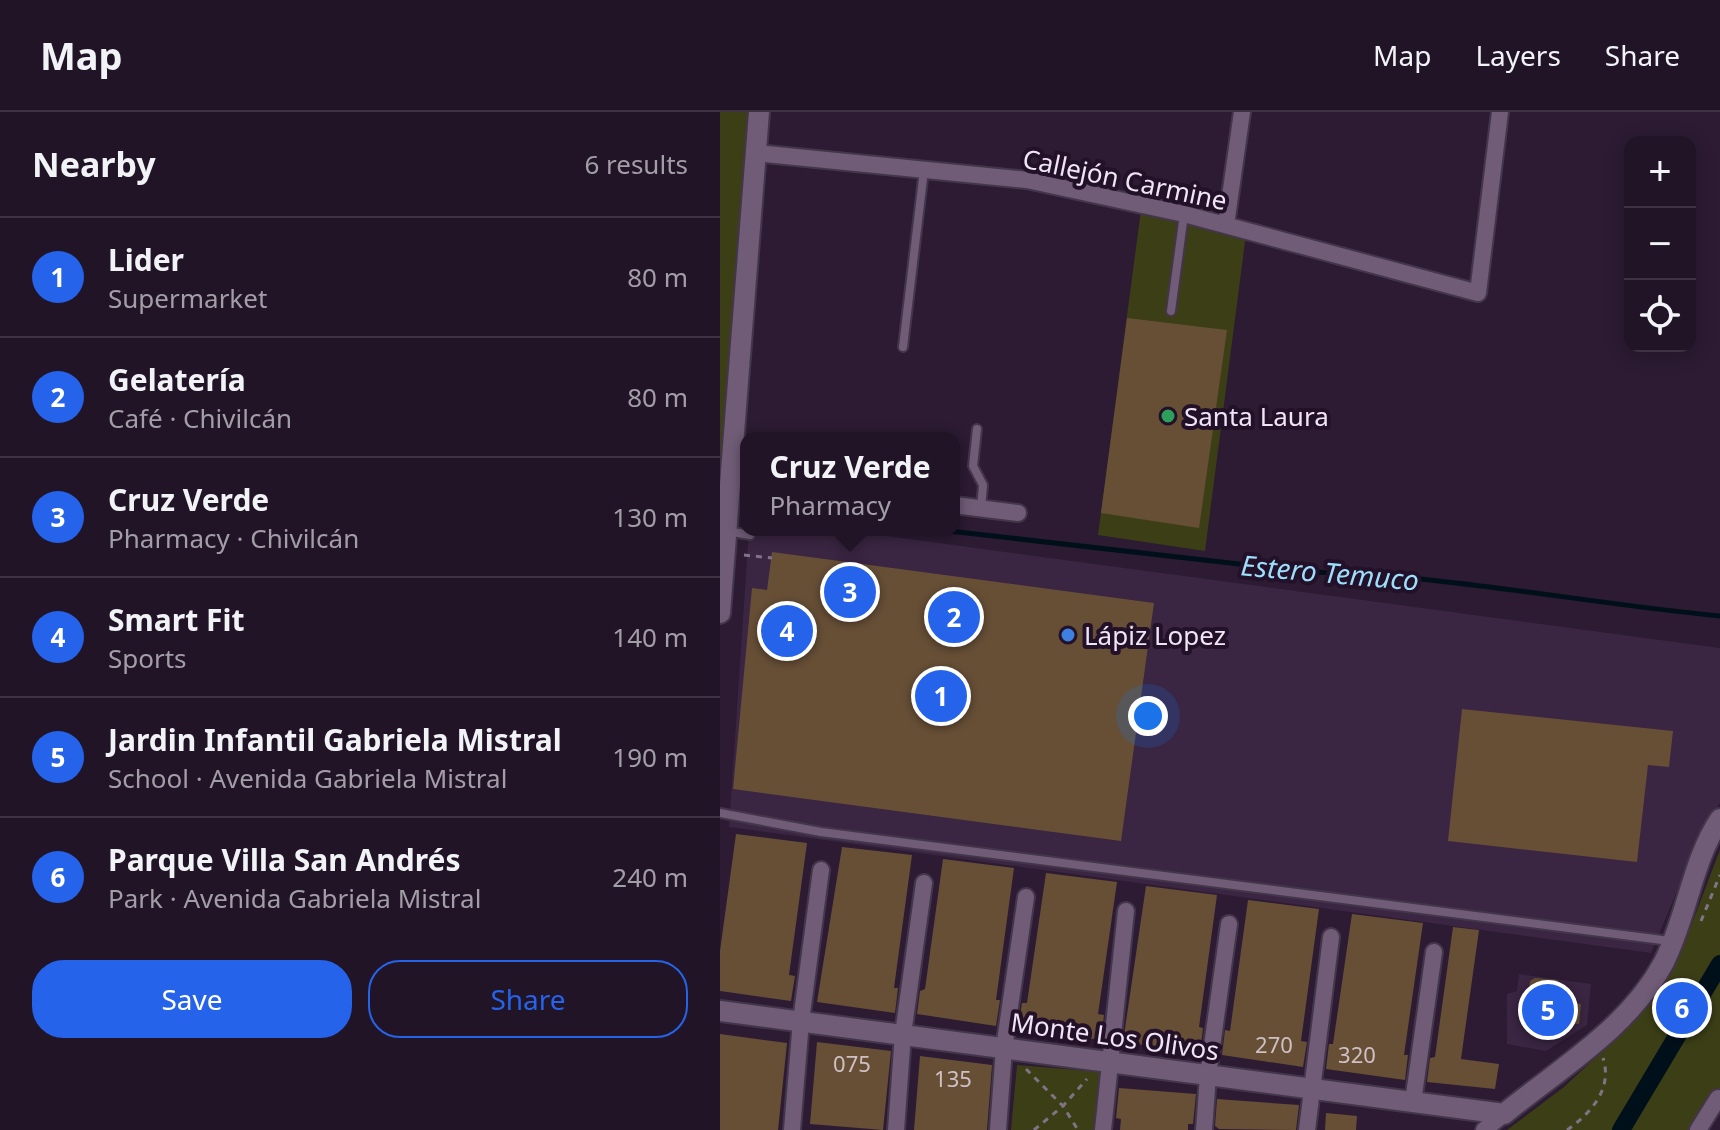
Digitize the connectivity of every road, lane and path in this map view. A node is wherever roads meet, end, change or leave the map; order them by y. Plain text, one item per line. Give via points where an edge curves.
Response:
1 (759, 112) edge
2 (1242, 112) edge
3 (1500, 112) edge
4 (756, 153) junction
5 (924, 170) junction
6 (1184, 214) junction
7 (1226, 225) junction
8 (1171, 311) dead end
9 (903, 347) dead end
10 (977, 429) dead end
11 (741, 432) edge
12 (740, 443) edge
13 (738, 479) edge
14 (960, 506) edge
15 (981, 508) junction
16 (1018, 513) dead end
17 (723, 531) edge
18 (754, 556) dead end
19 (772, 558) dead end
20 (720, 613) edge
21 (720, 813) edge
22 (1720, 819) edge
23 (821, 870) dead end
24 (924, 883) dead end
25 (1026, 897) dead end
26 (1126, 911) dead end
27 (1229, 924) dead end
28 (1331, 937) dead end
29 (1673, 942) junction
30 (1434, 952) dead end
31 (720, 1011) edge
32 (801, 1021) junction
33 (903, 1034) junction
34 (1009, 1049) junction
35 (1602, 1054) dead end
36 (1108, 1062) junction
37 (1208, 1075) junction
38 (1310, 1088) junction
39 (1718, 1098) dead end
40 (1413, 1102) junction
41 (1063, 1106) junction
42 (1504, 1114) junction
43 (792, 1130) edge
44 (896, 1130) edge
45 (998, 1130) edge
46 (1034, 1130) edge
47 (1078, 1130) edge
48 (1103, 1130) edge
49 (1204, 1130) edge
50 (1307, 1130) edge
51 (1484, 1130) edge
52 (1567, 1130) edge
53 (1698, 1130) edge

1 - 4 street
2 - 7 street
3 - 7 street, Callejón Carmine via 1478,293
4 - 5 street, Callejón Carmine
4 - 11 street
5 - 6 street, Callejón Carmine via 1027,180
5 - 9 lane
6 - 7 street, Callejón Carmine
6 - 8 lane
10 - 15 lane via 973,466 983,485
12 - 13 street
13 - 17 street
14 - 15 street
15 - 16 street
17 - 20 street
18 - 19 path
21 - 29 lane via 821,832
22 - 29 street
23 - 32 street
24 - 33 street
25 - 34 street
26 - 36 street
27 - 37 street
28 - 38 street
29 - 42 street via 1629,1012
30 - 40 street
31 - 32 street, Monte Los Olivos
32 - 33 street, Monte Los Olivos
32 - 43 street
33 - 34 street, Monte Los Olivos
33 - 44 street
34 - 36 street, Monte Los Olivos
34 - 41 path
34 - 45 street
35 - 52 path via 1603,1090 1595,1106
36 - 37 street, Monte Los Olivos
36 - 41 path
36 - 48 street
37 - 38 street, Monte Los Olivos
37 - 49 street
38 - 40 street, Monte Los Olivos
38 - 50 street
39 - 53 street
40 - 42 street, Monte Los Olivos
41 - 46 path
41 - 47 path
42 - 51 street

